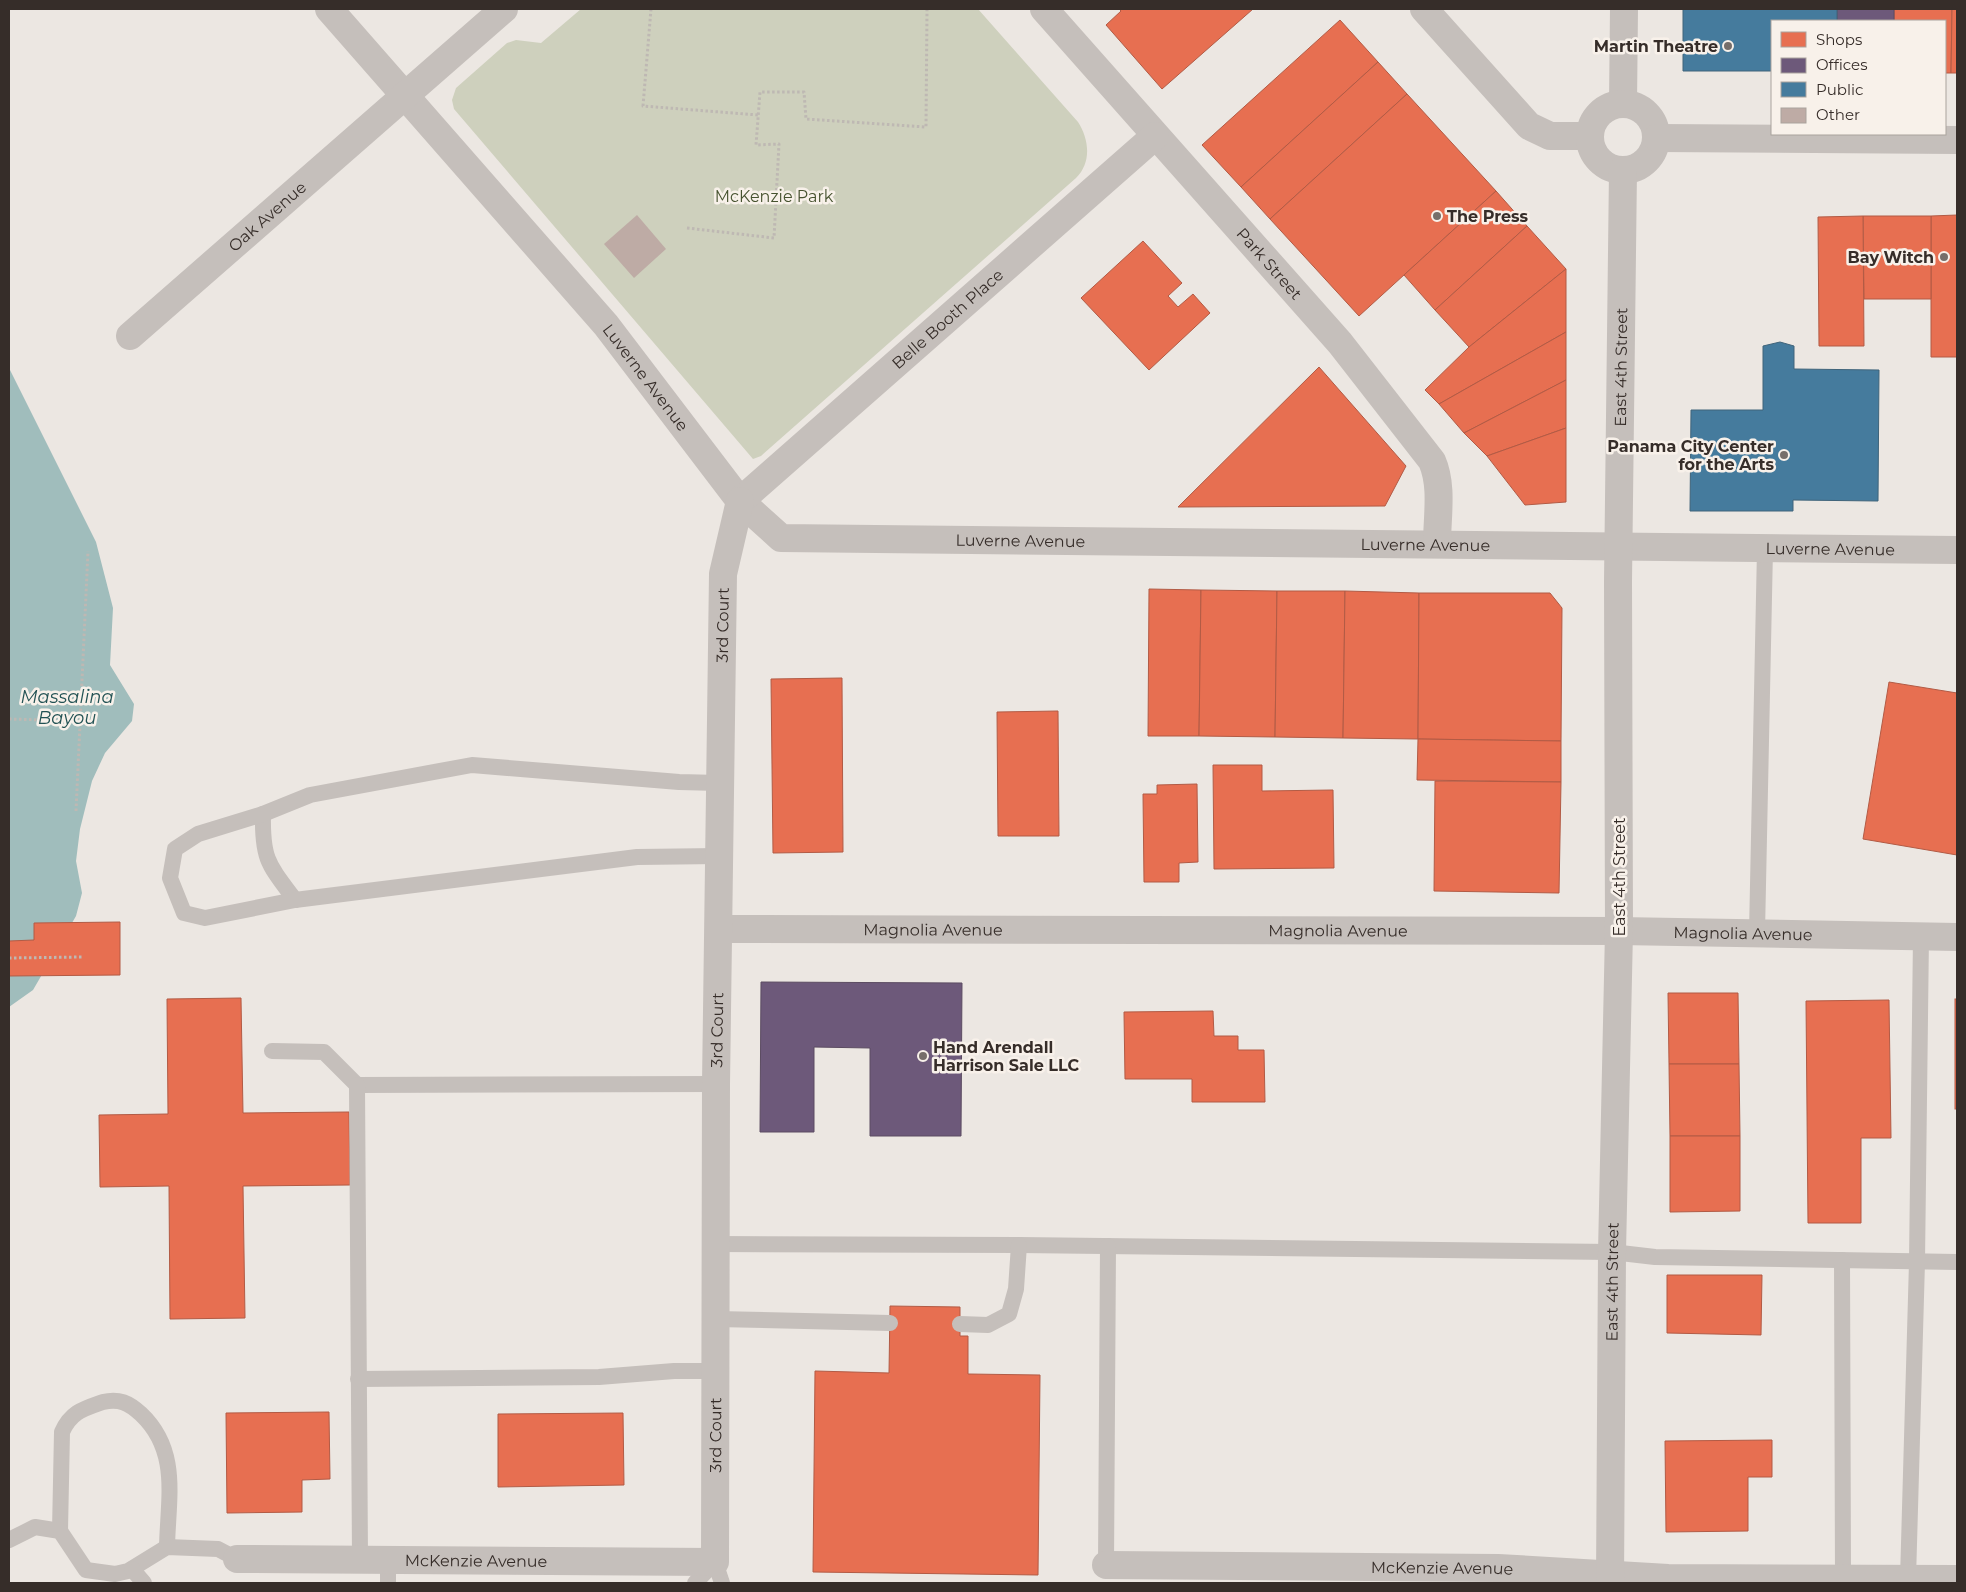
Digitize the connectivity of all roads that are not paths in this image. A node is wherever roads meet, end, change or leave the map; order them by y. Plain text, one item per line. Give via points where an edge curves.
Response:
1 (329, 9) edge
2 (504, 9) edge
3 (1044, 9) edge
4 (1424, 9) edge
5 (1624, 9) edge
6 (406, 96) junction
7 (1623, 104) junction
8 (1155, 136) junction
9 (1590, 136) junction
10 (1657, 138) junction
11 (1957, 140) edge
12 (1623, 170) junction
13 (130, 336) dead end
14 (740, 501) junction
15 (1437, 544) junction
16 (1619, 547) junction
17 (1764, 549) junction
18 (1957, 550) edge
19 (719, 783) junction
20 (263, 814) junction
21 (719, 856) junction
22 (295, 900) junction
23 (719, 930) junction
24 (1619, 931) junction
25 (1757, 934) junction
26 (1921, 936) junction
27 (1957, 937) edge
28 (272, 1051) dead end
29 (716, 1084) junction
30 (357, 1085) junction
31 (716, 1244) junction
32 (1019, 1245) junction
33 (1108, 1246) junction
34 (1612, 1252) junction
35 (1842, 1260) junction
36 (1918, 1262) junction
37 (1957, 1262) edge
38 (716, 1319) junction
39 (890, 1323) dead end
40 (960, 1324) dead end
41 (716, 1371) junction
42 (358, 1379) junction
43 (60, 1531) junction
44 (9, 1540) edge
45 (167, 1547) junction
46 (237, 1560) joint
47 (360, 1560) junction
48 (1106, 1565) joint
49 (132, 1569) junction
50 (388, 1572) edge
51 (718, 1572) edge
52 (1610, 1578) edge
53 (1843, 1579) junction
54 (1908, 1579) junction
55 (1957, 1580) edge
56 (144, 1583) edge
57 (695, 1583) edge

1 - 6 street, Luverne Avenue
2 - 6 street, Oak Avenue
3 - 8 street, Park Street
4 - 9 street via 1529,126 1550,136
5 - 7 street
6 - 13 street, Oak Avenue
6 - 14 street, Luverne Avenue via 606,325
7 - 9 street via 1604,110 1592,126
7 - 10 street via 1647,114
8 - 14 street, Belle Booth Place
8 - 15 street, Park Street via 1340,343 1432,461 1438,482
9 - 12 street via 1598,158 1606,166
10 - 11 street
10 - 12 street via 1648,159 1640,166
12 - 16 street, East 4th Street
14 - 15 street, Luverne Avenue via 781,538
14 - 19 street, 3rd Court via 723,574
15 - 16 street, Luverne Avenue
16 - 17 street, Luverne Avenue
16 - 24 street, East 4th Street
17 - 18 street, Luverne Avenue
17 - 25 lane
19 - 20 lane via 472,765 310,795
19 - 21 street, 3rd Court
20 - 22 lane via 262,843 270,866
20 - 22 lane via 198,834 175,849 170,878 184,913 205,918
21 - 22 lane via 637,857
21 - 23 street, 3rd Court
23 - 24 street, Magnolia Avenue
23 - 29 street, 3rd Court
24 - 25 street, Magnolia Avenue
24 - 34 street, East 4th Street
25 - 26 street, Magnolia Avenue
26 - 27 street, Magnolia Avenue
26 - 36 lane
28 - 30 lane via 324,1052
29 - 30 lane
29 - 31 street, 3rd Court
30 - 42 lane
31 - 32 lane
31 - 38 street, 3rd Court
32 - 33 lane
32 - 40 lane via 1016,1288 1009,1314 988,1325
33 - 34 lane
33 - 48 lane
34 - 35 lane via 1655,1257
34 - 52 street, East 4th Street
35 - 36 lane
35 - 53 lane
36 - 37 lane
36 - 54 lane
38 - 39 lane
38 - 41 street, 3rd Court
41 - 42 lane via 599,1377
41 - 51 street, 3rd Court
42 - 47 lane
43 - 44 lane via 35,1526
43 - 45 lane via 62,1432 68,1419 84,1408 111,1400 130,1403 150,1423 163,1444 170,1466
43 - 49 lane via 86,1570 115,1574
45 - 46 lane via 218,1549
45 - 49 lane
46 - 47 street, McKenzie Avenue
47 - 50 street, McKenzie Avenue
48 - 52 street, McKenzie Avenue via 1498,1568
49 - 56 lane
50 - 51 street, McKenzie Avenue
51 - 57 lane
52 - 53 street, McKenzie Avenue
53 - 54 street, McKenzie Avenue
54 - 55 street, McKenzie Avenue

